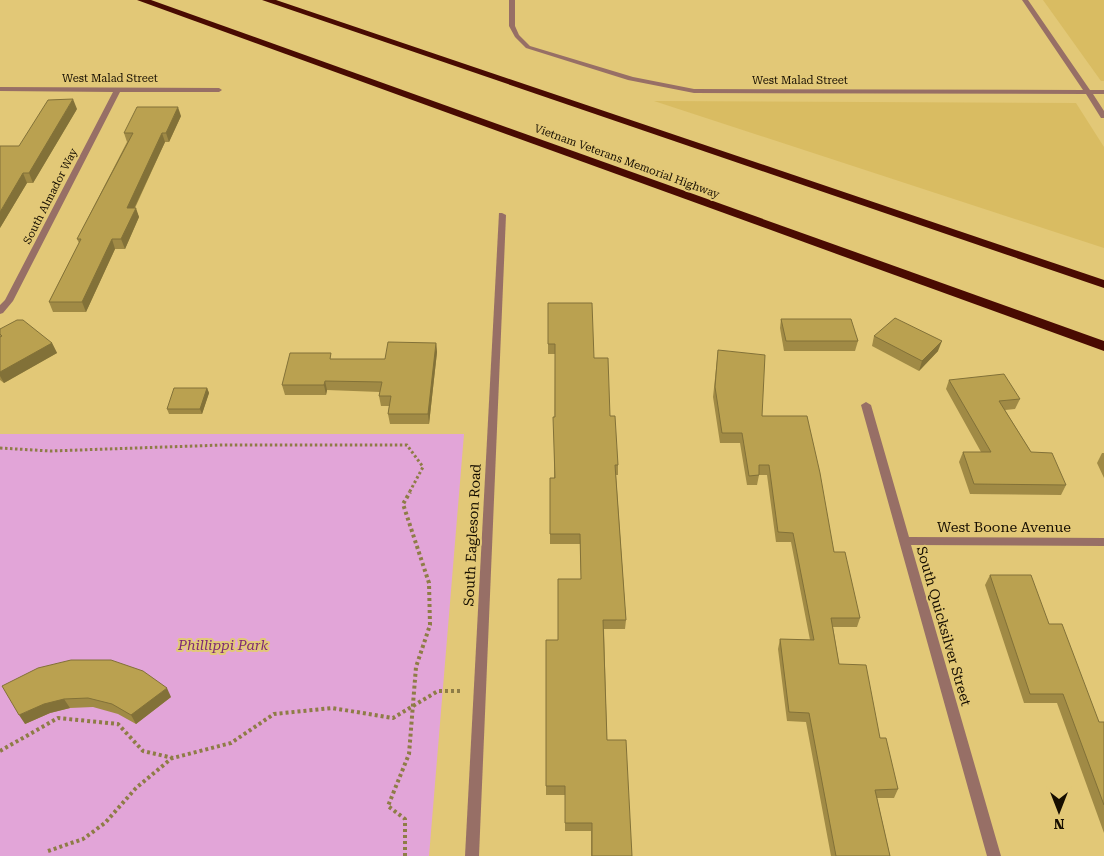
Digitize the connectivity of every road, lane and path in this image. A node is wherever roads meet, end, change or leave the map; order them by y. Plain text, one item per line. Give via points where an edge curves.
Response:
1 (142, 0) edge
2 (269, 0) edge
3 (512, 0) edge
4 (1025, 0) edge
5 (0, 89) edge
6 (117, 90) junction
7 (219, 90) dead end
8 (1088, 92) junction
9 (1104, 92) edge
10 (1104, 116) edge
11 (502, 215) dead end
12 (1104, 284) edge
13 (0, 311) edge
14 (1104, 346) edge
15 (866, 405) dead end
16 (0, 448) edge
17 (905, 542) junction
18 (1104, 542) edge
19 (480, 691) junction
20 (414, 704) junction
21 (0, 752) edge
22 (172, 758) junction
23 (48, 851) dead end
24 (405, 856) edge
25 (472, 856) edge
26 (994, 856) edge

1 - 14 highway, Vietnam Veterans Memorial Highway
2 - 12 highway
3 - 8 street, West Malad Street via 510,28 528,47 664,88 694,91
4 - 8 street
5 - 6 street, West Malad Street
6 - 7 street, West Malad Street
6 - 13 street, South Almador Way via 9,301
8 - 9 street, West Malad Street
8 - 10 street
11 - 19 street, South Eagleson Road
15 - 17 street, South Quicksilver Street
16 - 20 path via 408,445 423,467 403,504 429,583 430,625 416,667
17 - 18 street, West Boone Avenue
17 - 26 street, South Quicksilver Street
19 - 20 path via 438,691
19 - 25 street, South Eagleson Road
20 - 22 path via 394,718 332,708 274,714 231,743
20 - 24 path via 409,754 388,806 405,819
21 - 22 path via 58,718 118,724 143,751
22 - 23 path via 136,788 105,823 83,839

